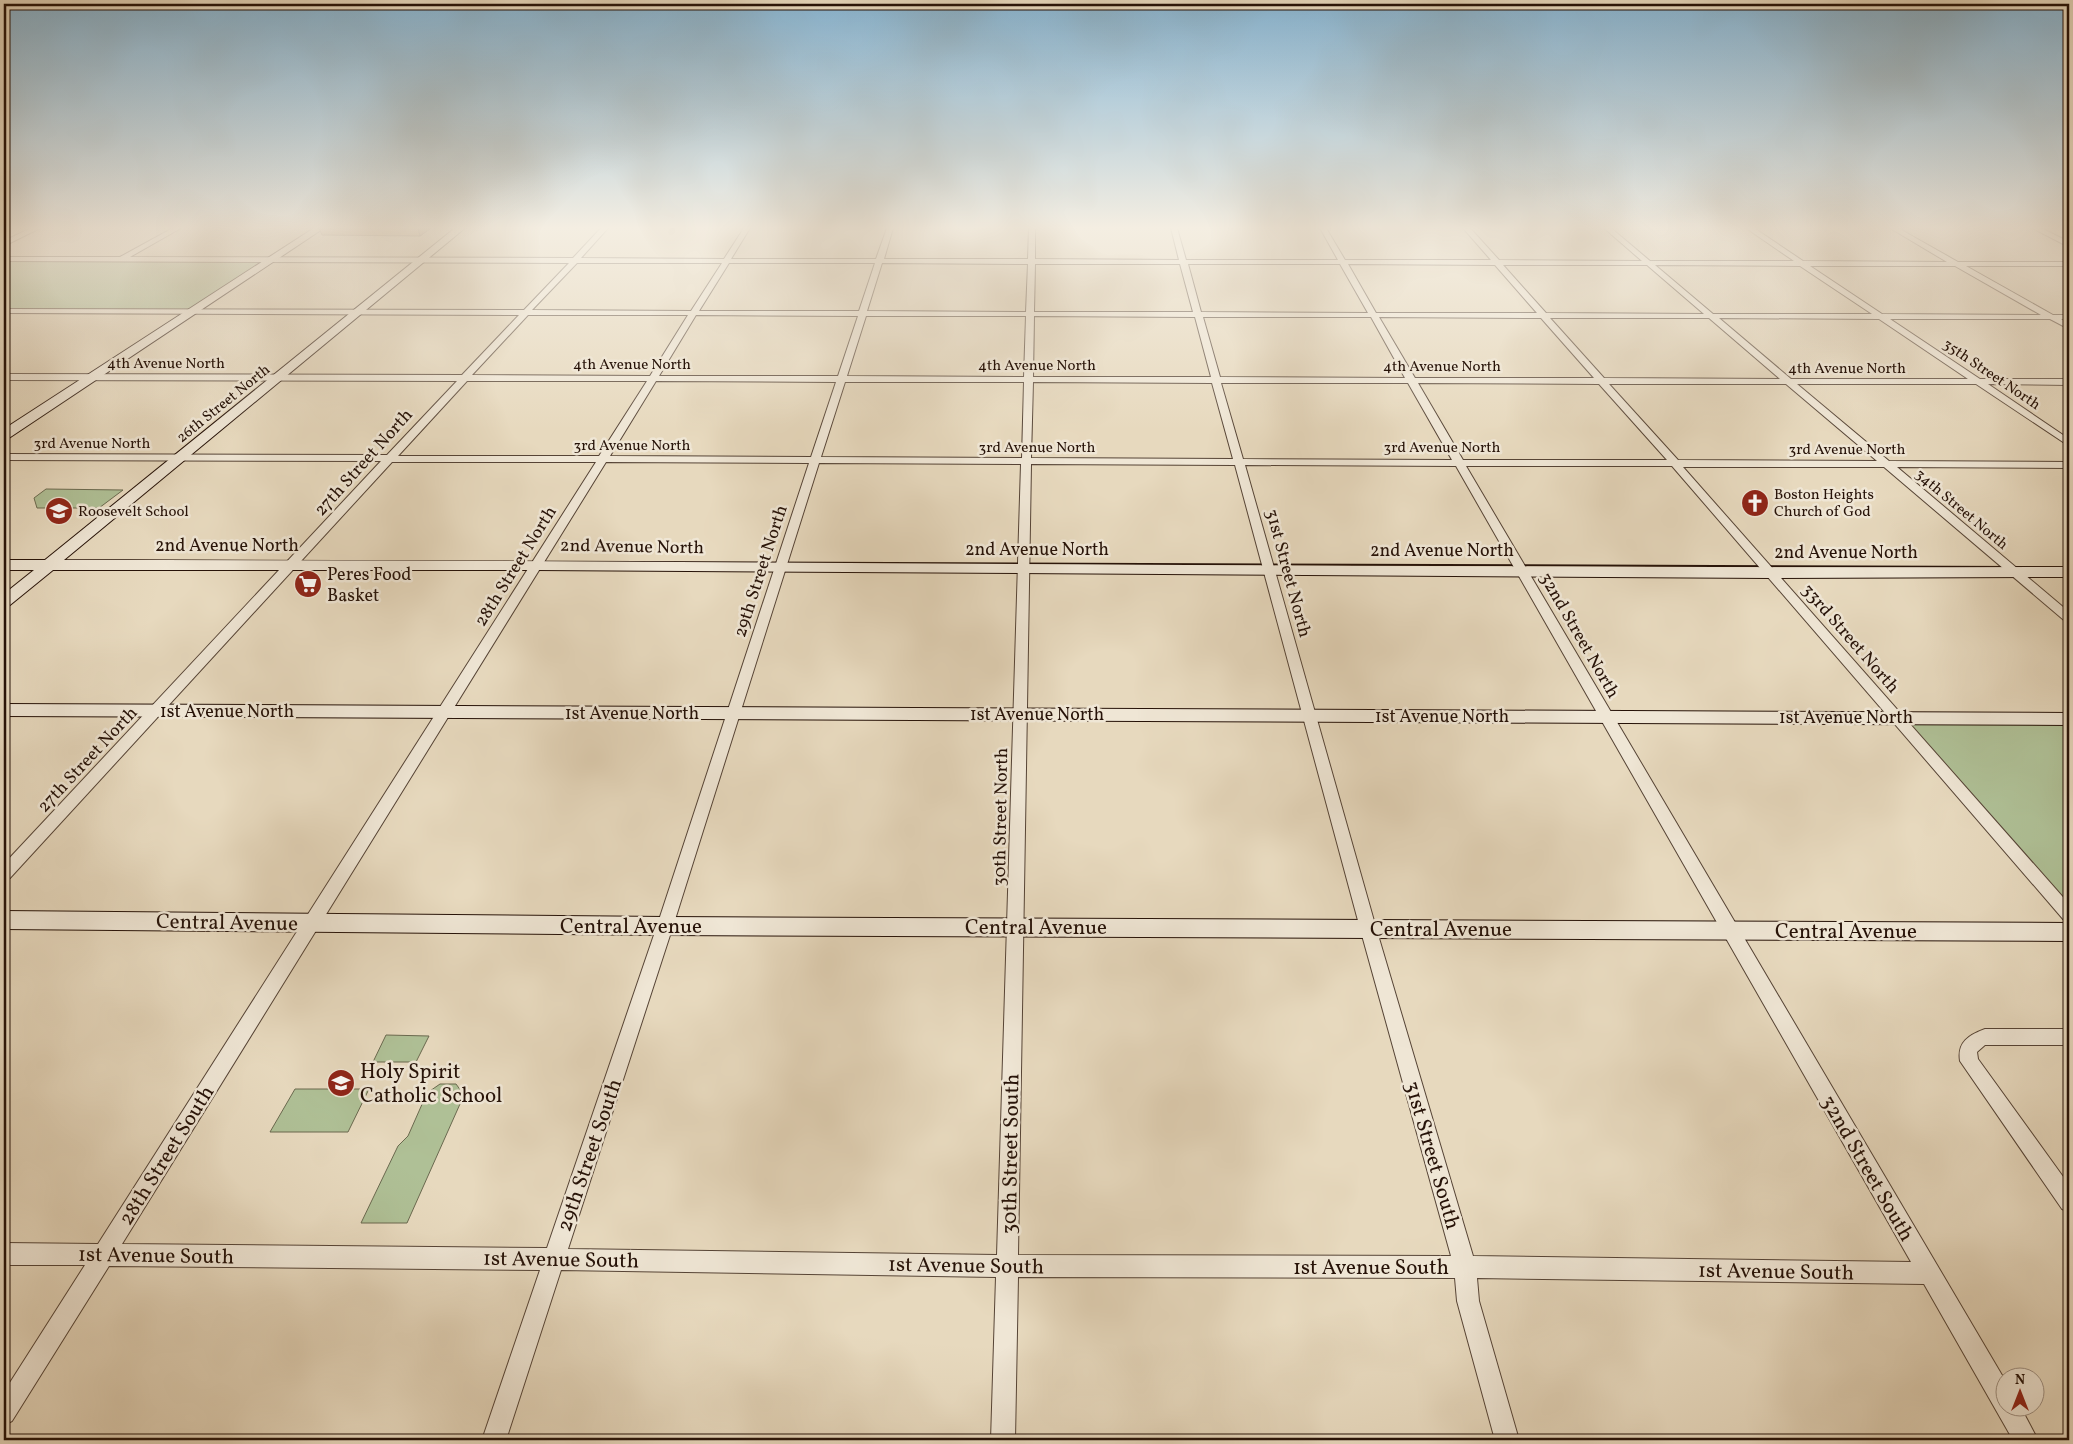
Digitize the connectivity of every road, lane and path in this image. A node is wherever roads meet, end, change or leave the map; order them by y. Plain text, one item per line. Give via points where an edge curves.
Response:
1 (218, 295) edge
2 (380, 295) edge
3 (542, 295) edge
4 (706, 295) edge
5 (868, 295) edge
6 (1031, 295) edge
7 (1193, 295) edge
8 (1361, 295) edge
9 (1524, 295) edge
10 (1686, 295) edge
11 (1850, 295) edge
12 (2012, 295) edge
13 (4, 311) edge
14 (24, 312) junction
15 (193, 312) junction
16 (526, 312) junction
17 (359, 313) junction
18 (695, 313) junction
19 (862, 314) junction
20 (1030, 314) junction
21 (1198, 315) junction
22 (1372, 315) junction
23 (1543, 316) junction
24 (1710, 316) junction
25 (1880, 316) junction
26 (2051, 317) junction
27 (2069, 317) edge
28 (10, 319) dead end
29 (2069, 327) edge
30 (4, 376) edge
31 (282, 376) junction
32 (94, 377) junction
33 (464, 377) junction
34 (653, 377) junction
35 (841, 378) junction
36 (1027, 379) junction
37 (1216, 379) junction
38 (1409, 380) junction
39 (1600, 380) junction
40 (1790, 381) junction
41 (1979, 382) junction
42 (2069, 382) edge
43 (4, 436) edge
44 (2069, 443) edge
45 (4, 458) edge
46 (181, 458) junction
47 (389, 459) junction
48 (603, 459) junction
49 (814, 461) junction
50 (1026, 462) junction
51 (1240, 462) junction
52 (1458, 462) junction
53 (1672, 462) junction
54 (1887, 464) junction
55 (2069, 465) edge
56 (4, 565) edge
57 (48, 565) junction
58 (292, 565) junction
59 (536, 565) junction
60 (779, 568) junction
61 (1024, 569) junction
62 (1269, 570) junction
63 (1521, 570) junction
64 (2013, 572) junction
65 (2069, 572) edge
66 (1770, 573) junction
67 (4, 602) edge
68 (2069, 618) edge
69 (4, 710) edge
70 (156, 711) junction
71 (443, 712) junction
72 (732, 713) junction
73 (1020, 713) junction
74 (1310, 715) junction
75 (1607, 716) junction
76 (1897, 717) junction
77 (2069, 719) edge
78 (4, 874) edge
79 (2069, 914) edge
80 (4, 920) edge
81 (313, 923) junction
82 (665, 926) junction
83 (1016, 927) junction
84 (1368, 928) junction
85 (1730, 931) junction
86 (2069, 932) edge
87 (2069, 1037) edge
88 (2069, 1202) edge
89 (4, 1254) edge
90 (103, 1254) junction
91 (554, 1258) junction
92 (1008, 1266) junction
93 (1465, 1267) junction
94 (1928, 1272) junction
95 (1996, 1389) edge
96 (4, 1413) edge
97 (2012, 1416) edge
98 (494, 1440) edge
99 (1003, 1440) edge
100 (1507, 1440) edge
101 (2026, 1440) edge

1 - 15 main road
2 - 17 main road, 26th Street North
3 - 16 street, 27th Street North
4 - 18 street, 28th Street North
5 - 19 street, 29th Street North
6 - 20 street, 30th Street North
7 - 21 street, 31st Street North
8 - 22 street, 32nd Street North
9 - 23 street, 33rd Street North
10 - 24 street, 34th Street North
11 - 25 street, 35th Street North
12 - 26 street
13 - 14 street
14 - 15 street
14 - 28 street
15 - 17 street
15 - 32 main road
16 - 17 street
16 - 18 street
16 - 33 street, 27th Street North
17 - 31 main road, 26th Street North
18 - 19 street
18 - 34 street, 28th Street North
19 - 20 street
19 - 35 street, 29th Street North
20 - 21 street
20 - 36 street, 30th Street North
21 - 22 street
21 - 37 street, 31st Street North
22 - 23 street
22 - 38 street, 32nd Street North
23 - 24 street
23 - 39 street, 33rd Street North
24 - 25 street
24 - 40 street, 34th Street North
25 - 26 street
25 - 41 street, 35th Street North
26 - 27 street
26 - 29 street
30 - 32 street, 4th Avenue North
31 - 32 street, 4th Avenue North
31 - 33 street, 4th Avenue North
31 - 46 main road, 26th Street North
32 - 43 main road
33 - 34 street, 4th Avenue North
33 - 47 street, 27th Street North
34 - 35 street, 4th Avenue North
34 - 48 street, 28th Street North
35 - 36 street, 4th Avenue North
35 - 49 street, 29th Street North
36 - 37 street, 4th Avenue North
36 - 50 street, 30th Street North
37 - 38 street, 4th Avenue North
37 - 51 street, 31st Street North
38 - 39 street, 4th Avenue North
38 - 52 street, 32nd Street North
39 - 40 street, 4th Avenue North
39 - 53 street, 33rd Street North
40 - 41 street, 4th Avenue North
40 - 54 street, 34th Street North
41 - 42 street, 4th Avenue North
41 - 44 street, 35th Street North
45 - 46 street, 3rd Avenue North
46 - 47 street, 3rd Avenue North
46 - 57 main road, 26th Street North
47 - 48 street, 3rd Avenue North
47 - 58 street, 27th Street North
48 - 49 street, 3rd Avenue North
48 - 59 street, 28th Street North
49 - 50 street, 3rd Avenue North
49 - 60 street, 29th Street North
50 - 51 street, 3rd Avenue North
50 - 61 street, 30th Street North
51 - 52 street, 3rd Avenue North
51 - 62 street, 31st Street North
52 - 53 street, 3rd Avenue North
52 - 63 street, 32nd Street North
53 - 54 street, 3rd Avenue North
53 - 66 street, 33rd Street North
54 - 55 street, 3rd Avenue North
54 - 64 street, 34th Street North
56 - 57 main road, 2nd Avenue North
57 - 58 main road, 2nd Avenue North
57 - 67 main road, 26th Street North
58 - 59 main road, 2nd Avenue North
58 - 70 street, 27th Street North
59 - 60 main road, 2nd Avenue North
59 - 71 street, 28th Street North
60 - 61 main road, 2nd Avenue North
60 - 72 street, 29th Street North
61 - 62 main road, 2nd Avenue North
61 - 73 street, 30th Street North
62 - 63 main road, 2nd Avenue North
62 - 74 street, 31st Street North
63 - 66 main road, 2nd Avenue North
63 - 75 street, 32nd Street North
64 - 65 main road, 2nd Avenue North
64 - 66 main road, 2nd Avenue North
64 - 68 street, 34th Street North
66 - 76 street, 33rd Street North
69 - 70 main road, 1st Avenue North
70 - 71 main road, 1st Avenue North
70 - 78 street, 27th Street North
71 - 72 main road, 1st Avenue North
71 - 81 street, 28th Street North
72 - 73 main road, 1st Avenue North
72 - 82 street, 29th Street North
73 - 74 main road, 1st Avenue North
73 - 83 street, 30th Street North
74 - 75 main road, 1st Avenue North
74 - 84 street, 31st Street North
75 - 76 main road, 1st Avenue North
75 - 85 street, 32nd Street North
76 - 77 main road, 1st Avenue North
76 - 79 street, 33rd Street North
80 - 81 main road, Central Avenue
81 - 82 main road, Central Avenue
81 - 90 street, 28th Street South
82 - 83 main road, Central Avenue
82 - 91 street, 29th Street South
83 - 84 main road, Central Avenue
83 - 92 street, 30th Street South
84 - 85 main road, Central Avenue
84 - 93 street, 31st Street South
85 - 86 main road, Central Avenue
85 - 94 street, 32nd Street South
87 - 88 street via 1985,1037 1976,1040 1967,1052 1969,1061
89 - 90 street, 1st Avenue South
90 - 91 street, 1st Avenue South
90 - 96 street, 28th Street South
91 - 92 street, 1st Avenue South
91 - 98 street, 29th Street South
92 - 93 street, 1st Avenue South
92 - 99 street, 30th Street South
93 - 94 street, 1st Avenue South
93 - 100 street, 31st Street South via 1468,1301
94 - 95 street, 32nd Street South
97 - 101 street, 32nd Street South

